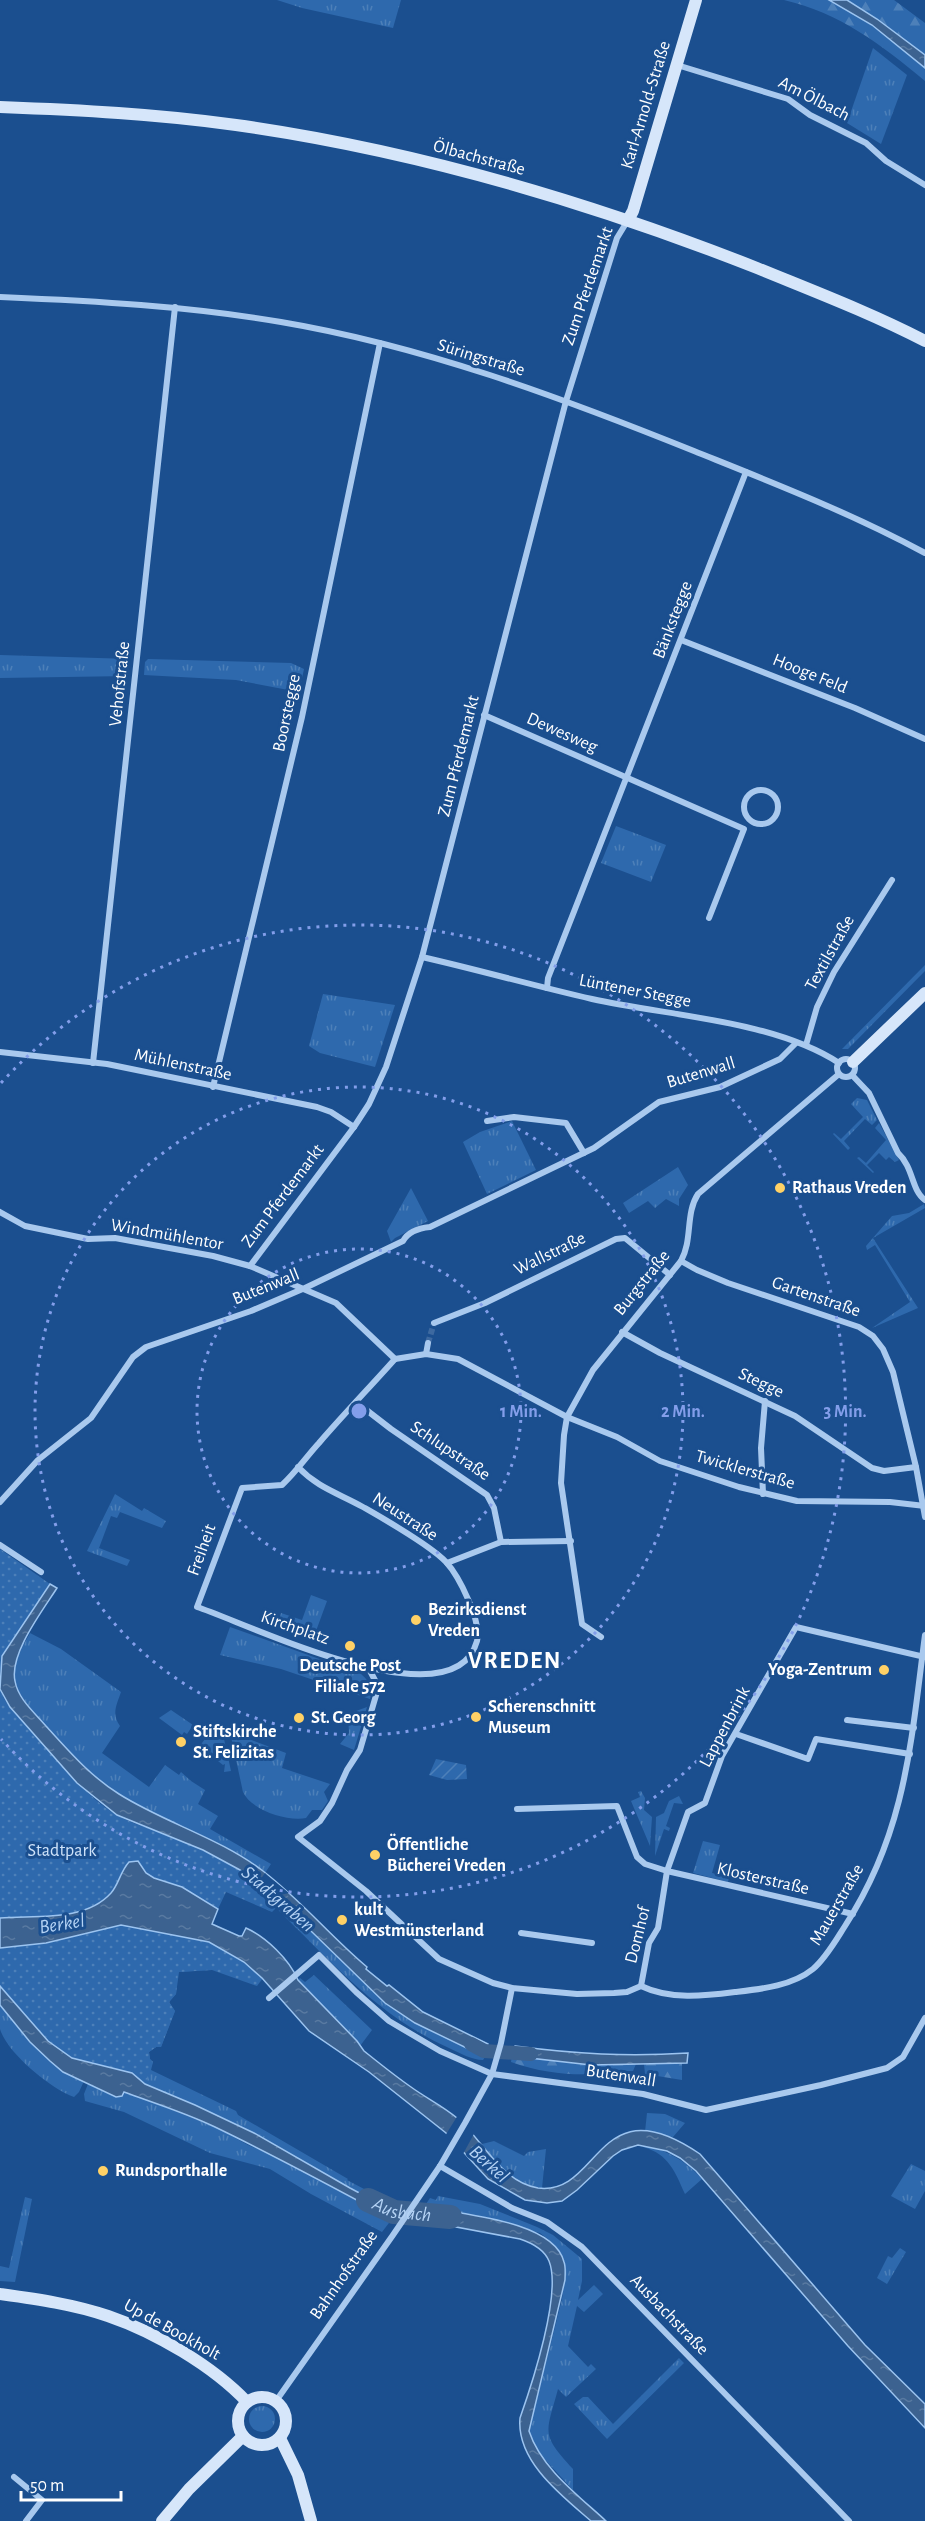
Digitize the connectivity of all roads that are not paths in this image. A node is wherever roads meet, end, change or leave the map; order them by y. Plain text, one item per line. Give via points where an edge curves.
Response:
1 (696, 0) edge
2 (677, 65) junction
3 (0, 107) edge
4 (925, 185) edge
5 (628, 220) junction
6 (0, 297) edge
7 (175, 307) junction
8 (925, 341) edge
9 (380, 343) junction
10 (566, 401) junction
11 (746, 472) junction
12 (925, 553) edge
13 (681, 640) junction
14 (484, 715) junction
15 (925, 739) edge
16 (627, 779) junction
17 (748, 819) junction
18 (744, 829) junction
19 (892, 880) dead end
20 (709, 918) dead end
21 (422, 957) junction
22 (547, 988) junction
23 (925, 993) edge
24 (796, 1043) junction
25 (806, 1045) junction
26 (0, 1053) edge
27 (93, 1063) junction
28 (839, 1063) junction
29 (853, 1069) junction
30 (839, 1074) junction
31 (213, 1087) junction
32 (487, 1121) dead end
33 (354, 1128) junction
34 (584, 1153) junction
35 (925, 1200) edge
36 (0, 1212) edge
37 (681, 1261) junction
38 (250, 1266) junction
39 (670, 1275) junction
40 (305, 1288) junction
41 (434, 1323) dead end
42 (622, 1332) junction
43 (428, 1342) tunnel mouth
44 (426, 1354) junction
45 (395, 1359) junction
46 (765, 1401) junction
47 (356, 1402) junction
48 (567, 1417) junction
49 (297, 1467) junction
50 (916, 1467) junction
51 (763, 1494) junction
52 (0, 1502) edge
53 (924, 1506) edge
54 (925, 1517) edge
55 (571, 1541) junction
56 (501, 1542) junction
57 (0, 1545) edge
58 (447, 1563) junction
59 (41, 1572) dead end
60 (213, 1612) joint
61 (475, 1615) joint
62 (925, 1635) edge
63 (601, 1637) dead end
64 (924, 1657) edge
65 (369, 1669) junction
66 (847, 1720) dead end
67 (914, 1728) junction
68 (736, 1734) junction
69 (910, 1754) junction
70 (517, 1809) dead end
71 (667, 1871) junction
72 (853, 1914) junction
73 (521, 1933) dead end
74 (592, 1943) dead end
75 (641, 1986) junction
76 (512, 1988) junction
77 (271, 1996) dead end
78 (925, 2018) edge
79 (492, 2074) junction
80 (440, 2166) junction
81 (0, 2294) edge
82 (276, 2401) junction
83 (247, 2402) junction
84 (243, 2436) junction
85 (280, 2438) junction
86 (14, 2477) dead end
87 (26, 2521) edge
88 (162, 2521) edge
89 (312, 2521) edge
90 (849, 2521) edge

1 - 2 street, Karl-Arnold-Straße
2 - 4 street, Am Ölbach via 788,99 810,115 866,143 886,161
2 - 5 street, Karl-Arnold-Straße
3 - 5 street, Ölbachstraße via 189,119 326,140 437,165
5 - 8 street, Ölbachstraße via 810,289
5 - 10 street, Zum Pferdemarkt via 617,238
6 - 7 street, Süringstraße
7 - 9 street, Süringstraße via 282,322
7 - 27 street, Vehofstraße
9 - 10 street, Süringstraße
9 - 31 street, Boorstegge via 302,717
10 - 11 street, Süringstraße
10 - 14 street, Zum Pferdemarkt
11 - 12 street, Süringstraße
11 - 13 street, Bänkstegge
13 - 15 street, Hooge Feld
13 - 16 street, Bänkstegge
14 - 16 street, Dewesweg
14 - 21 street, Zum Pferdemarkt
16 - 18 street
16 - 22 street, Bänkstegge
17 - 17 street via 744,804 749,794 764,790 774,795 778,806 775,817 759,824
17 - 18 street
18 - 20 street
19 - 25 street, Textilstraße via 824,993
21 - 22 street, Lüntener Stegge
21 - 33 street, Zum Pferdemarkt via 386,1067
22 - 24 street, Lüntener Stegge via 709,1020
23 - 29 street
24 - 25 street, Lüntener Stegge
24 - 34 street, Butenwall via 780,1059 720,1086 658,1102
25 - 28 street, Lüntener Stegge
26 - 27 street, Mühlenstraße
27 - 31 street, Mühlenstraße
28 - 29 street via 846,1059
28 - 30 street
29 - 30 street via 844,1077
29 - 35 street
30 - 37 street, Burgstraße via 698,1194 690,1210 688,1245
31 - 33 street, Mühlenstraße via 317,1107
32 - 34 street via 514,1117 566,1123
33 - 38 street, Zum Pferdemarkt
34 - 40 street, Butenwall
36 - 38 street, Windmühlentor via 25,1226 88,1239 115,1238
37 - 39 street, Burgstraße
37 - 50 street, Gartenstraße via 728,1283 865,1330 883,1349 893,1372
38 - 40 street, Windmühlentor
39 - 41 street, Wallstraße via 625,1238 616,1239 485,1303
39 - 42 street, Burgstraße
40 - 45 street, Windmühlentor via 336,1303
40 - 52 street, Butenwall via 146,1347 133,1357 91,1418 38,1460
42 - 46 street, Stegge
42 - 48 street, Burgstraße via 593,1370
43 - 44 street
44 - 45 street, Twicklerstraße
44 - 48 street, Twicklerstraße via 458,1359
45 - 47 street
46 - 50 street, Stegge via 813,1427 872,1468 884,1471
46 - 51 street
47 - 49 street
47 - 56 street, Schlupstraße via 488,1495
48 - 51 street, Twicklerstraße via 617,1437 660,1461
48 - 55 street via 560,1474
49 - 58 street, Neustraße via 312,1482 362,1506
49 - 60 street, Freiheit via 282,1485 242,1488 197,1607
50 - 53 street, Gartenstraße
51 - 53 street, Twicklerstraße via 797,1501
53 - 54 street, Gartenstraße
55 - 56 street
55 - 63 street via 582,1624
56 - 58 street
57 - 59 street
58 - 61 street, Neustraße
60 - 65 street, Kirchplatz
61 - 65 street, Kirchplatz via 476,1643 468,1657 457,1665 440,1673 423,1674
62 - 64 street, Mauerstraße
64 - 67 street, Mauerstraße
64 - 68 street, Lappenbrink via 796,1627
65 - 76 street via 377,1692 360,1750 346,1770 327,1813 298,1837 366,1891 440,1959
66 - 67 street
67 - 69 street, Mauerstraße
68 - 69 street via 808,1759 816,1739
68 - 71 street, Lappenbrink via 722,1756 705,1803 688,1812
69 - 72 street, Mauerstraße via 892,1826
70 - 71 street via 617,1806 637,1857
71 - 72 street, Klosterstraße
71 - 75 street, Domhof via 658,1928 649,1943
72 - 75 street, Mauerstraße via 812,1970 783,1983 760,1989 684,1995 664,1994
73 - 74 street
75 - 76 street via 621,1993 587,1994
76 - 79 street, Bahnhofstraße
77 - 79 street, Butenwall via 319,1955 389,2021 440,2051
78 - 79 street, Butenwall via 903,2057 887,2068 716,2109 694,2108 643,2094
79 - 80 street, Bahnhofstraße
80 - 82 street, Bahnhofstraße
80 - 90 street, Ausbachstraße via 512,2208 547,2222 582,2247
81 - 83 street, Up de Bookholt via 110,2316 194,2360
82 - 83 street via 262,2396
82 - 85 street via 286,2414
83 - 84 street via 238,2422
84 - 85 street via 257,2445
84 - 88 street
85 - 89 street via 298,2475
86 - 87 street via 42,2500

